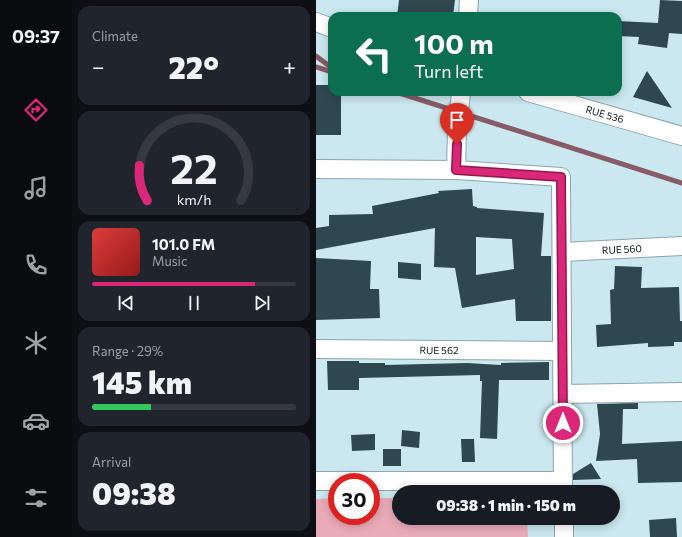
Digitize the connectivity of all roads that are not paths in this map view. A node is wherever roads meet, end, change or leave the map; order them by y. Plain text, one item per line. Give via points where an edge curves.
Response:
1 (469, 0) edge
2 (468, 12) edge
3 (316, 22) edge
4 (328, 26) edge
5 (461, 96) edge
6 (542, 96) edge
7 (682, 136) edge
8 (316, 169) edge
9 (456, 170) junction
10 (682, 246) edge
11 (562, 252) junction
12 (316, 350) edge
13 (562, 351) junction
14 (682, 392) edge
15 (563, 394) junction
16 (316, 482) edge
17 (501, 485) edge
18 (563, 485) edge
19 (564, 525) edge
20 (564, 537) edge

1 - 2 street
3 - 4 street
5 - 9 street
6 - 7 street, RUE 536
8 - 9 street
9 - 11 street via 561,177
10 - 11 street, RUE 560
11 - 13 street
12 - 13 street, RUE 562
13 - 15 street
14 - 15 street
15 - 18 street
16 - 17 street
19 - 20 street

